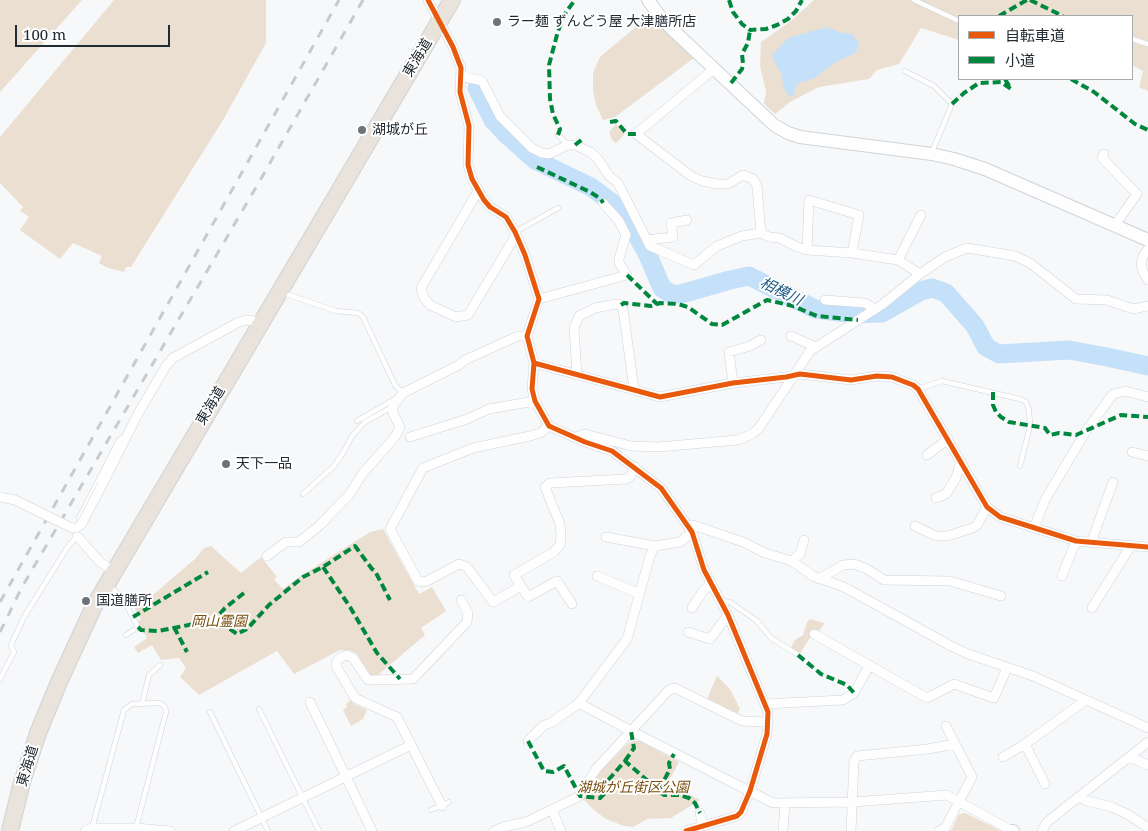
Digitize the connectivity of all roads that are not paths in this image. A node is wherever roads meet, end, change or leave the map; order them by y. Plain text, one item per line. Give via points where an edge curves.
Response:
1 (428, 0) edge
2 (452, 0) edge
3 (648, 0) edge
4 (914, 0) edge
5 (440, 21) junction
6 (958, 21) edge
7 (1133, 39) edge
8 (1148, 44) edge
9 (715, 68) junction
10 (905, 71) dead end
11 (461, 76) junction
12 (558, 135) dead end
13 (568, 145) junction
14 (932, 154) junction
15 (1104, 154) dead end
16 (478, 191) junction
17 (603, 203) dead end
18 (558, 208) dead end
19 (921, 215) dead end
20 (687, 220) dead end
21 (1115, 225) junction
22 (761, 233) junction
23 (516, 234) junction
24 (647, 240) junction
25 (1148, 240) edge
26 (1148, 249) edge
27 (807, 250) junction
28 (852, 253) junction
29 (898, 260) junction
30 (920, 274) junction
31 (1148, 280) edge
32 (279, 292) junction
33 (539, 299) junction
34 (826, 300) dead end
35 (1148, 306) edge
36 (874, 310) junction
37 (262, 322) junction
38 (527, 336) junction
39 (791, 336) dead end
40 (761, 340) dead end
41 (816, 347) junction
42 (534, 364) junction
43 (577, 375) junction
44 (792, 376) junction
45 (734, 383) junction
46 (634, 389) junction
47 (918, 389) junction
48 (401, 395) junction
49 (1148, 397) edge
50 (535, 400) junction
51 (393, 406) junction
52 (357, 421) dead end
53 (549, 426) junction
54 (128, 434) junction
55 (576, 437) junction
56 (410, 438) dead end
57 (948, 439) junction
58 (1132, 452) dead end
59 (927, 456) dead end
60 (1148, 456) edge
61 (961, 461) junction
62 (1020, 466) dead end
63 (635, 467) junction
64 (1113, 482) dead end
65 (303, 494) dead end
66 (0, 497) edge
67 (936, 498) dead end
68 (987, 507) junction
69 (914, 526) dead end
70 (1034, 528) junction
71 (689, 529) junction
72 (77, 536) junction
73 (606, 537) dead end
74 (804, 540) dead end
75 (1076, 541) junction
76 (1091, 543) junction
77 (655, 546) junction
78 (1130, 547) junction
79 (1148, 547) edge
80 (267, 556) dead end
81 (792, 561) junction
82 (597, 576) dead end
83 (1062, 576) dead end
84 (110, 577) junction
85 (819, 579) junction
86 (711, 584) junction
87 (521, 586) junction
88 (640, 594) junction
89 (1001, 596) dead end
90 (461, 600) dead end
91 (720, 600) junction
92 (572, 604) dead end
93 (692, 608) dead end
94 (1092, 608) dead end
95 (728, 615) junction
96 (688, 632) dead end
97 (814, 634) dead end
98 (126, 635) dead end
99 (798, 655) dead end
100 (160, 665) dead end
101 (869, 666) junction
102 (1007, 668) junction
103 (0, 679) edge
104 (1086, 700) junction
105 (310, 702) dead end
106 (579, 702) junction
107 (142, 704) junction
108 (765, 704) junction
109 (259, 709) dead end
110 (210, 712) dead end
111 (768, 722) junction
112 (946, 726) dead end
113 (1148, 728) edge
114 (631, 731) junction
115 (528, 741) dead end
116 (1148, 742) edge
117 (955, 744) junction
118 (1025, 744) junction
119 (411, 746) junction
120 (1003, 756) dead end
121 (1129, 757) junction
122 (1148, 765) edge
123 (345, 776) junction
124 (1045, 784) dead end
125 (750, 791) junction
126 (304, 797) junction
127 (1079, 797) junction
128 (853, 802) junction
129 (960, 802) junction
130 (785, 803) junction
131 (445, 804) joint
132 (432, 810) dead end
133 (552, 810) junction
134 (700, 813) dead end
135 (262, 818) junction
136 (703, 826) junction
137 (136, 828) junction
138 (1148, 828) edge
139 (89, 829) edge
140 (10, 831) edge
141 (170, 831) edge
142 (234, 831) edge
143 (268, 831) edge
144 (319, 831) edge
145 (372, 831) edge
146 (494, 831) edge
147 (561, 831) edge
148 (686, 831) edge
149 (783, 831) edge
150 (851, 831) edge
151 (940, 831) edge
152 (1012, 831) edge
153 (1042, 831) edge

1 - 5 street
2 - 5 highway, 東海道
3 - 9 street via 660,18
4 - 6 lane
5 - 11 street via 457,56
5 - 32 highway, 東海道
7 - 8 lane
9 - 14 street via 774,125 788,133
9 - 22 street via 636,134 691,176 718,184 728,184 743,175 753,179 757,186
10 - 14 lane via 934,86 952,104
11 - 13 street via 482,81 500,116 532,148 550,154
11 - 16 street via 460,92 469,126 468,165
12 - 13 lane
13 - 24 street via 582,147 598,159 617,182
14 - 21 street via 985,169
15 - 21 street via 1102,158 1137,194
16 - 23 street via 490,207 506,217
16 - 23 street via 421,288 424,298 456,317 468,315
17 - 33 street via 626,234 619,263 627,274
18 - 23 lane
19 - 29 street
20 - 24 street via 671,223 672,237
21 - 25 street
22 - 24 street via 742,236 717,246 694,264 650,246
22 - 27 street
23 - 33 street
26 - 31 street via 1141,264
27 - 28 street
27 - 28 street via 808,200 859,215
28 - 29 street
29 - 30 street
30 - 35 street via 945,257 968,248 1016,256 1076,299 1107,300 1133,309
30 - 36 street
32 - 37 highway, 東海道
32 - 48 lane via 336,311 363,316
33 - 38 street
34 - 36 street via 865,304
36 - 41 street
37 - 54 street via 238,322 173,358
37 - 84 highway, 東海道
38 - 42 street
38 - 48 street via 518,336 465,360
39 - 41 street
40 - 45 street via 729,352
41 - 44 street
42 - 43 street
42 - 50 street via 532,389
43 - 46 street
43 - 46 street via 574,328 579,316 595,308 621,305
44 - 45 street
44 - 47 street via 800,374 851,380 892,377
44 - 55 street via 759,428 738,440 658,447 631,446 585,434
45 - 46 street via 660,398
47 - 57 street
47 - 62 lane via 942,381 1026,402 1030,426
48 - 51 street
48 - 52 lane
49 - 70 street via 1125,391 1114,394 1086,430 1045,500
50 - 53 street
50 - 56 street via 488,409 467,420
51 - 65 lane via 365,422 352,436 334,466
51 - 80 street via 400,426 395,437 363,473 350,495 299,542 286,542
53 - 55 street
53 - 87 street via 540,433 473,448 423,468 390,529 418,581 425,582 459,564 467,567 493,602
54 - 66 street, bridge via 81,525 76,528 15,500
54 - 72 lane via 119,440 79,518
55 - 63 street via 612,451
57 - 59 street
57 - 61 street
58 - 60 street
61 - 67 street via 946,494
61 - 68 street
63 - 71 street via 661,488
63 - 87 street via 626,479 550,483 546,487 560,524 560,544 554,552 514,576
64 - 76 street
68 - 69 street via 973,528 946,536 936,536
68 - 70 street via 1000,517
70 - 75 street
71 - 77 street via 680,542
71 - 81 street via 693,525
71 - 86 street
72 - 84 street
72 - 103 lane via 24,617 12,645 14,652
73 - 77 street
74 - 81 street via 800,554
75 - 76 street
75 - 83 street
76 - 78 street
77 - 88 street
78 - 79 street
78 - 94 street
81 - 85 street
82 - 88 street
84 - 98 lane via 138,627
84 - 140 highway, 東海道 via 80,634 38,733
85 - 89 street via 843,564 854,564 884,580 950,581
85 - 102 street via 844,587 951,646
86 - 91 street
86 - 93 street
87 - 92 street via 528,597 557,581
88 - 106 street via 627,639
90 - 119 street via 468,613 467,622 413,679 368,680 352,658 347,655 337,661 336,666 355,698 397,717
91 - 95 street
91 - 99 lane via 730,602 757,620 771,638
95 - 96 street via 710,639
95 - 108 street
97 - 101 street via 822,643
100 - 107 lane via 149,675
101 - 102 street via 927,698 954,684 994,698
101 - 108 street via 854,693 843,700
102 - 104 street
104 - 113 street
104 - 118 street
105 - 123 street
106 - 114 street
106 - 115 street via 544,725
107 - 137 lane via 160,703 166,712
107 - 139 lane via 132,704 124,710
108 - 111 street
109 - 126 lane
110 - 135 lane
111 - 114 street via 742,721 676,688 669,690
111 - 125 street via 768,734
112 - 117 street
114 - 125 street
114 - 133 street via 596,769 580,796
116 - 121 street
117 - 128 street via 857,756 854,761
117 - 129 street via 972,777
118 - 120 street
118 - 124 street
119 - 123 street
119 - 131 street
121 - 122 street
121 - 127 street
123 - 126 street
123 - 145 street
125 - 130 street via 773,803
125 - 136 street via 737,816
126 - 135 street
126 - 144 lane
127 - 138 street via 1129,814
127 - 153 street via 1047,822
128 - 129 street via 947,795
128 - 130 street
128 - 150 street
129 - 151 street
129 - 152 street
130 - 149 street
131 - 132 lane
133 - 146 street
133 - 147 street
134 - 136 street
135 - 142 street
135 - 143 lane
136 - 148 street
137 - 139 street
137 - 141 street

